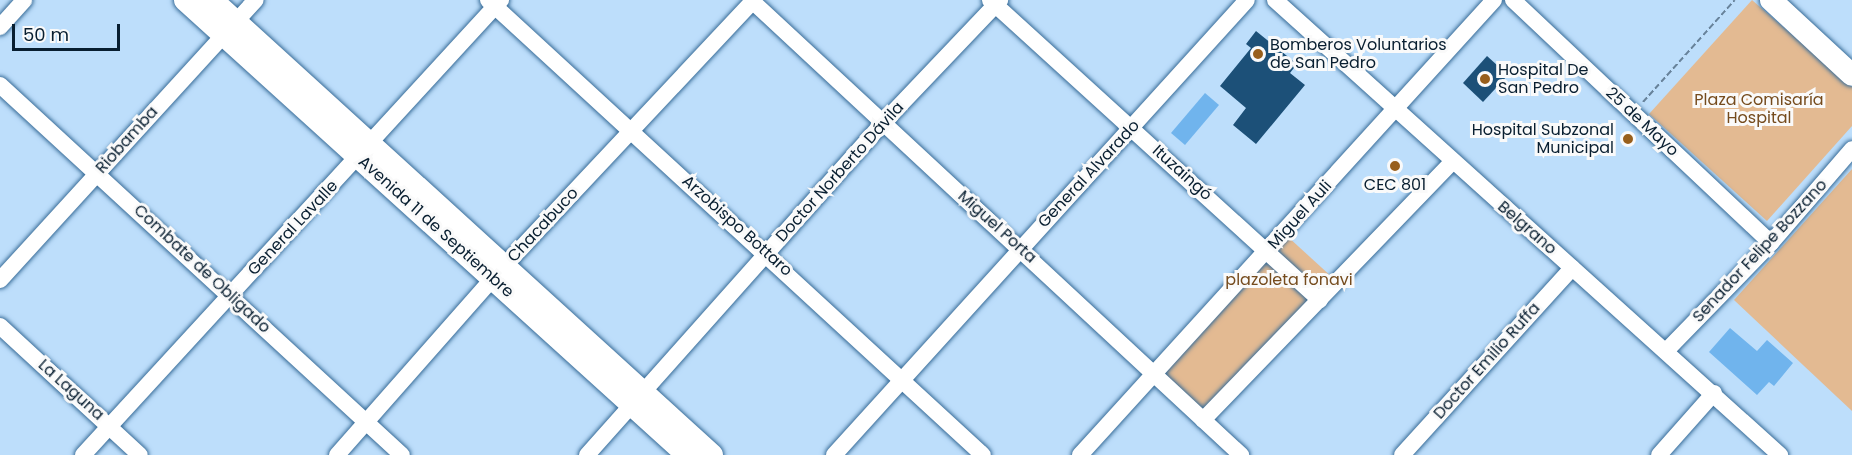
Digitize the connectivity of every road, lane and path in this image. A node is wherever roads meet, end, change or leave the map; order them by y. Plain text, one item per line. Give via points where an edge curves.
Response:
1 (24, 0) edge
2 (185, 0) edge
3 (212, 0) edge
4 (256, 0) edge
5 (753, 0) edge
6 (1247, 0) edge
7 (1275, 0) edge
8 (1494, 0) edge
9 (1513, 0) edge
10 (1735, 0) edge
11 (1771, 0) edge
12 (495, 2) edge
13 (995, 2) edge
14 (0, 27) edge
15 (229, 28) junction
16 (1852, 75) edge
17 (0, 85) edge
18 (1395, 109) junction
19 (1633, 114) junction
20 (883, 123) junction
21 (1132, 128) junction
22 (631, 130) junction
23 (1852, 149) edge
24 (364, 151) junction
25 (1452, 162) junction
26 (98, 172) junction
27 (1771, 243) junction
28 (1021, 248) junction
29 (1268, 251) junction
30 (767, 254) junction
31 (1572, 268) junction
32 (498, 272) junction
33 (0, 280) edge
34 (230, 296) junction
35 (1320, 300) junction
36 (0, 326) edge
37 (1666, 351) junction
38 (1152, 373) junction
39 (904, 379) junction
40 (1714, 393) junction
41 (637, 399) junction
42 (1203, 420) junction
43 (364, 423) junction
44 (110, 426) junction
45 (1232, 452) edge
46 (83, 455) edge
47 (140, 455) edge
48 (337, 455) edge
49 (402, 455) edge
50 (587, 455) edge
51 (687, 455) edge
52 (712, 455) edge
53 (834, 455) edge
54 (983, 455) edge
55 (1080, 455) edge
56 (1402, 455) edge
57 (1659, 455) edge
58 (1780, 455) edge

1 - 14 street
2 - 15 main road, Avenida 11 de Septiembre
3 - 15 main road, Avenida 11 de Septiembre
4 - 15 street, Riobamba
5 - 20 street, Miguel Porta
5 - 22 street, Chacabuco
6 - 21 street, General Alvarado
7 - 18 street, Belgrano
8 - 18 street, Miguel Auli
9 - 19 street, 25 de Mayo
10 - 19 path
11 - 16 main road
12 - 22 street, Arzobispo Bottaro
12 - 24 street, General Lavalle
13 - 20 street, Doctor Norberto Dávila
13 - 21 street, Ituzaingó
15 - 24 main road, Avenida 11 de Septiembre
15 - 26 street, Riobamba
17 - 26 street, Combate de Obligado
18 - 25 street, Belgrano
18 - 29 street, Miguel Auli
19 - 27 street, 25 de Mayo
20 - 28 street, Miguel Porta
20 - 30 street, Doctor Norberto Dávila
21 - 28 street, General Alvarado
21 - 29 street, Ituzaingó
22 - 30 street, Arzobispo Bottaro
22 - 32 street, Chacabuco
23 - 27 street, Senador Felipe Bozzano
24 - 32 main road, Avenida 11 de Septiembre
24 - 34 street, General Lavalle
25 - 31 street, Belgrano
25 - 35 street
26 - 33 street, Riobamba
26 - 34 street, Combate de Obligado
27 - 37 street, Senador Felipe Bozzano
28 - 38 street, Miguel Porta
28 - 39 street, General Alvarado
29 - 35 street, Ituzaingó
29 - 38 street, Miguel Auli
30 - 39 street, Arzobispo Bottaro
30 - 41 street, Doctor Norberto Dávila
31 - 37 street, Belgrano
31 - 56 street, Doctor Emilio Ruffa
32 - 41 main road, Avenida 11 de Septiembre
32 - 43 street, Chacabuco
34 - 43 street, Combate de Obligado
34 - 44 street, General Lavalle
35 - 42 street
36 - 44 street, La Laguna
37 - 40 street, Belgrano
38 - 42 street, Miguel Porta
38 - 55 street, Miguel Auli
39 - 53 street, General Alvarado
39 - 54 street, Arzobispo Bottaro
40 - 57 street
40 - 58 street, Belgrano
41 - 50 street, Doctor Norberto Dávila
41 - 51 main road, Avenida 11 de Septiembre
41 - 52 main road, Avenida 11 de Septiembre
42 - 45 street, Miguel Porta
43 - 48 street, Chacabuco
43 - 49 street, Combate de Obligado
44 - 46 street, General Lavalle
44 - 47 street, La Laguna

